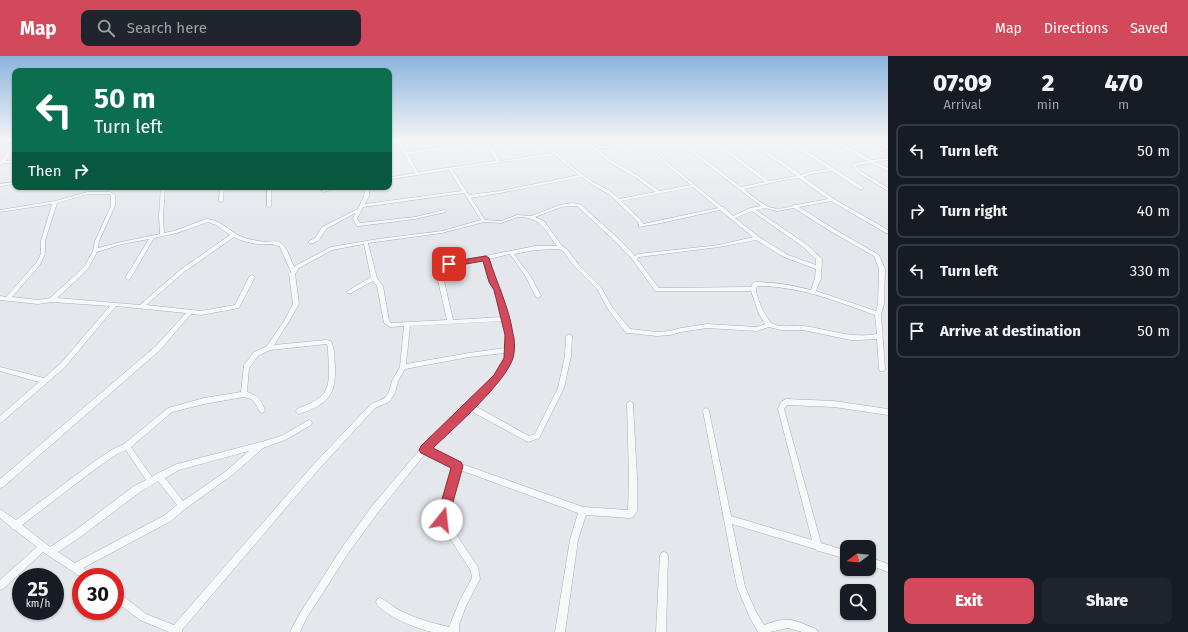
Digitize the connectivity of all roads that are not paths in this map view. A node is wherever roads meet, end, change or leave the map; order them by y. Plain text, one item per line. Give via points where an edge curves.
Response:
1 (412, 166) edge
2 (469, 166) edge
3 (570, 166) edge
4 (618, 166) edge
5 (670, 166) edge
6 (712, 166) edge
7 (747, 166) edge
8 (785, 166) edge
9 (825, 166) edge
10 (855, 166) edge
11 (450, 169) junction
12 (831, 170) junction
13 (420, 173) junction
14 (582, 176) junction
15 (799, 177) junction
16 (393, 178) dead end
17 (768, 182) junction
18 (12, 183) edge
19 (0, 185) edge
20 (694, 186) junction
21 (741, 188) junction
22 (861, 188) dead end
23 (163, 190) edge
24 (222, 190) edge
25 (269, 190) edge
26 (328, 190) edge
27 (367, 190) edge
28 (888, 190) edge
29 (323, 191) dead end
30 (659, 193) junction
31 (466, 194) junction
32 (618, 200) junction
33 (832, 200) junction
34 (221, 201) dead end
35 (55, 202) junction
36 (269, 206) dead end
37 (362, 206) junction
38 (794, 206) junction
39 (765, 207) junction
40 (722, 208) junction
41 (752, 209) junction
42 (358, 210) junction
43 (0, 211) edge
44 (444, 212) dead end
45 (531, 217) junction
46 (733, 217) junction
47 (484, 221) junction
48 (888, 232) edge
49 (162, 235) junction
50 (233, 235) junction
51 (152, 238) junction
52 (757, 238) junction
53 (97, 241) junction
54 (311, 242) dead end
55 (366, 243) junction
56 (112, 246) junction
57 (560, 247) junction
58 (95, 251) junction
59 (511, 253) junction
60 (486, 258) junction
61 (634, 258) junction
62 (819, 268) junction
63 (293, 271) junction
64 (252, 277) dead end
65 (128, 278) dead end
66 (374, 278) junction
67 (881, 282) junction
68 (888, 284) edge
69 (753, 289) junction
70 (349, 292) dead end
71 (813, 292) junction
72 (538, 296) dead end
73 (0, 298) edge
74 (8, 298) junction
75 (52, 300) junction
76 (115, 304) junction
77 (141, 307) junction
78 (190, 312) junction
79 (878, 314) junction
80 (506, 319) junction
81 (450, 321) junction
82 (769, 324) junction
83 (407, 325) junction
84 (569, 336) dead end
85 (879, 336) junction
86 (269, 348) junction
87 (510, 350) junction
88 (403, 367) junction
89 (0, 369) edge
90 (882, 369) dead end
91 (45, 381) junction
92 (244, 394) junction
93 (630, 404) dead end
94 (468, 406) junction
95 (262, 410) dead end
96 (299, 411) dead end
97 (706, 411) dead end
98 (888, 412) edge
99 (0, 420) edge
100 (309, 423) dead end
101 (261, 445) junction
102 (127, 446) junction
103 (424, 450) junction
104 (457, 466) junction
105 (159, 476) junction
106 (150, 480) junction
107 (0, 484) edge
108 (182, 506) junction
109 (583, 511) junction
110 (0, 513) edge
111 (729, 518) junction
112 (15, 526) junction
113 (818, 547) junction
114 (46, 550) junction
115 (840, 553) edge
116 (664, 556) dead end
117 (876, 564) edge
118 (75, 568) joint
119 (888, 568) edge
120 (0, 586) edge
121 (124, 602) edge
122 (380, 602) dead end
123 (177, 631) edge
124 (763, 631) edge
125 (295, 632) edge
126 (453, 632) edge
127 (560, 632) edge
128 (661, 632) edge
129 (813, 632) edge

1 - 13 street via 416,172
2 - 11 street
3 - 14 street
4 - 30 street
5 - 20 street
6 - 21 street
7 - 17 street
8 - 15 street
9 - 12 street
10 - 28 street
11 - 13 street
11 - 31 street
12 - 15 street
12 - 22 street
13 - 16 street
14 - 31 street via 500,192
14 - 32 street
15 - 17 street
15 - 33 street
17 - 21 street
18 - 19 street
20 - 30 street
20 - 40 street
21 - 39 street
23 - 49 street
24 - 34 street
25 - 36 street
26 - 29 street
27 - 37 street
30 - 32 street
31 - 37 street
31 - 47 street
32 - 40 street via 641,226
33 - 38 street
33 - 48 street
35 - 43 street
35 - 53 street via 88,193 113,195 113,206
35 - 74 street via 43,241 43,254 38,264
37 - 42 street
38 - 39 street via 777,210
38 - 67 street via 876,254 882,269
39 - 41 street
40 - 46 street
41 - 46 street
41 - 62 street via 811,251 819,259
42 - 44 street via 356,223 362,226
42 - 54 street via 324,228 317,239
45 - 47 street via 517,216 501,222
45 - 57 street via 542,222
45 - 61 street via 556,207 578,205
46 - 52 street
47 - 55 street via 442,232
49 - 50 street via 208,220
49 - 51 street
50 - 63 street via 255,242 278,243 282,246
50 - 77 street via 182,271
51 - 56 street
51 - 65 street
52 - 61 street
52 - 62 street via 786,256
53 - 56 street
53 - 58 street
55 - 63 street via 327,250
55 - 66 street
56 - 58 street
57 - 59 street via 535,248
57 - 82 street via 599,288 610,308 628,331 657,334 697,327 757,329
58 - 75 street via 86,268
59 - 60 street
59 - 72 street
60 - 80 street
60 - 81 street via 442,266 440,276
61 - 69 street via 657,290
62 - 71 street
63 - 86 street via 296,304
64 - 78 street via 237,307 201,313
66 - 70 street
66 - 83 street via 380,286 386,322 390,325
67 - 68 street
67 - 79 street via 881,304
69 - 71 street via 755,284 764,284
69 - 82 street via 762,315
71 - 79 street
73 - 74 street
74 - 75 street via 38,302
75 - 76 street
76 - 77 street
76 - 91 street via 63,365
77 - 78 street
78 - 107 street via 158,348
79 - 85 street
80 - 81 street
80 - 87 street
81 - 83 street
82 - 85 street via 780,328 803,328 848,337
83 - 88 street
84 - 94 street via 568,356 561,388 536,436 528,439
85 - 90 street
86 - 92 street via 256,354 246,367
86 - 96 street via 326,342 331,348 331,389 324,399
87 - 88 street
87 - 94 street via 497,377
88 - 123 street via 392,393 386,400 373,406 316,467
89 - 91 street
91 - 99 street
92 - 95 street via 258,401
92 - 102 street via 170,410
93 - 109 street via 633,512 625,514
94 - 103 street
97 - 111 street
98 - 113 street via 834,404 783,404 782,409
100 - 101 street via 283,438
101 - 105 street via 177,467
101 - 108 street via 228,474
102 - 106 street
102 - 112 street via 97,464
103 - 104 street
103 - 125 street via 346,549
104 - 109 street
104 - 126 street via 442,520 475,570 476,579 463,603
105 - 106 street
105 - 108 street
106 - 114 street via 76,535
108 - 118 street via 168,518
109 - 127 street via 574,540
110 - 112 street
111 - 113 street
111 - 124 street via 741,587
112 - 114 street
113 - 115 street
114 - 118 street
114 - 120 street
116 - 128 street
117 - 119 street
121 - 123 street via 143,617
122 - 126 street via 403,618
124 - 129 street via 784,623 792,623

